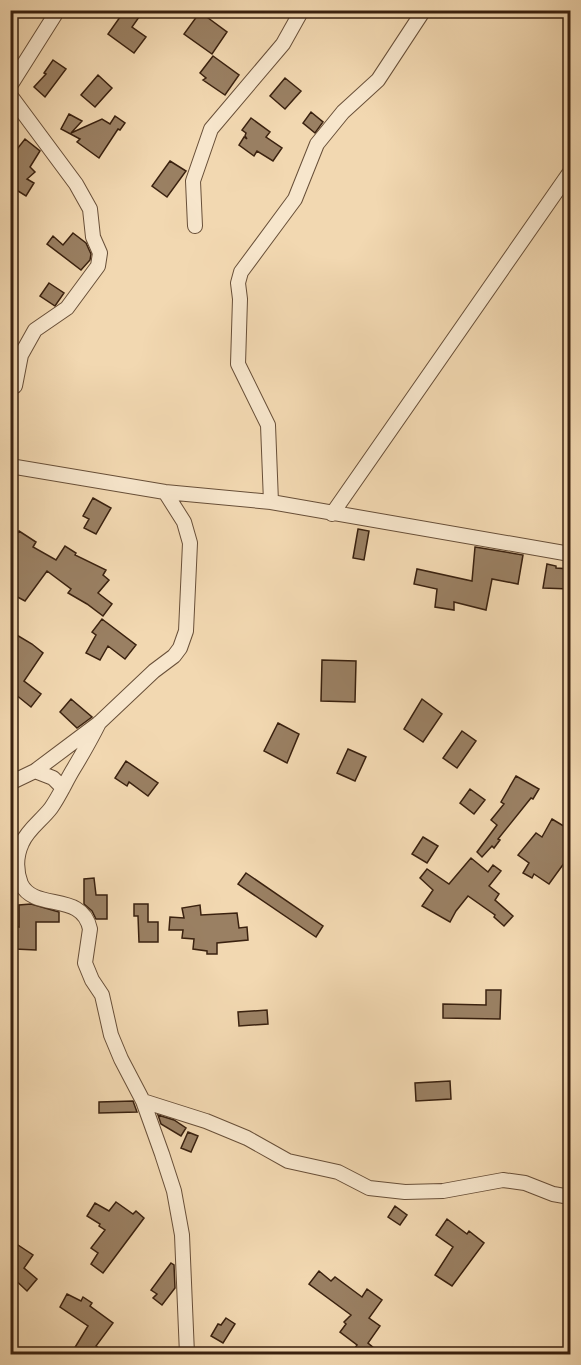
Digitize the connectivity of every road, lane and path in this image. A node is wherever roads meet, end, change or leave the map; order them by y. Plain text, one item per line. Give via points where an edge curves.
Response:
1 (58, 10) edge
2 (302, 10) edge
3 (424, 10) edge
4 (10, 86) edge
5 (10, 96) edge
6 (570, 172) edge
7 (195, 226) dead end
8 (15, 386) dead end
9 (10, 466) edge
10 (165, 492) junction
11 (271, 502) junction
12 (332, 514) junction
13 (570, 554) edge
14 (99, 723) junction
15 (35, 771) junction
16 (10, 783) edge
17 (63, 788) junction
18 (14, 876) edge
19 (143, 1101) junction
20 (570, 1197) edge
21 (187, 1354) edge

1 - 4 street
2 - 7 street via 283,44 211,129 193,182
3 - 11 street via 378,80 343,112 317,144 295,199 238,283 238,364 268,425
5 - 8 street via 76,184 90,209 93,237 100,253 98,266 67,308 35,330 21,355
6 - 12 street
9 - 10 street
10 - 11 street
10 - 14 street via 184,522 190,543 186,631 174,656 147,676
11 - 12 street
12 - 13 street
14 - 15 street
14 - 17 street
15 - 16 street
15 - 17 street via 53,778
17 - 18 street via 22,842
18 - 19 street via 31,894 74,907 88,921 85,963 102,995 121,1059
19 - 20 street via 206,1120 288,1161 338,1172 379,1191 443,1191 503,1180
19 - 21 street via 180,1215

